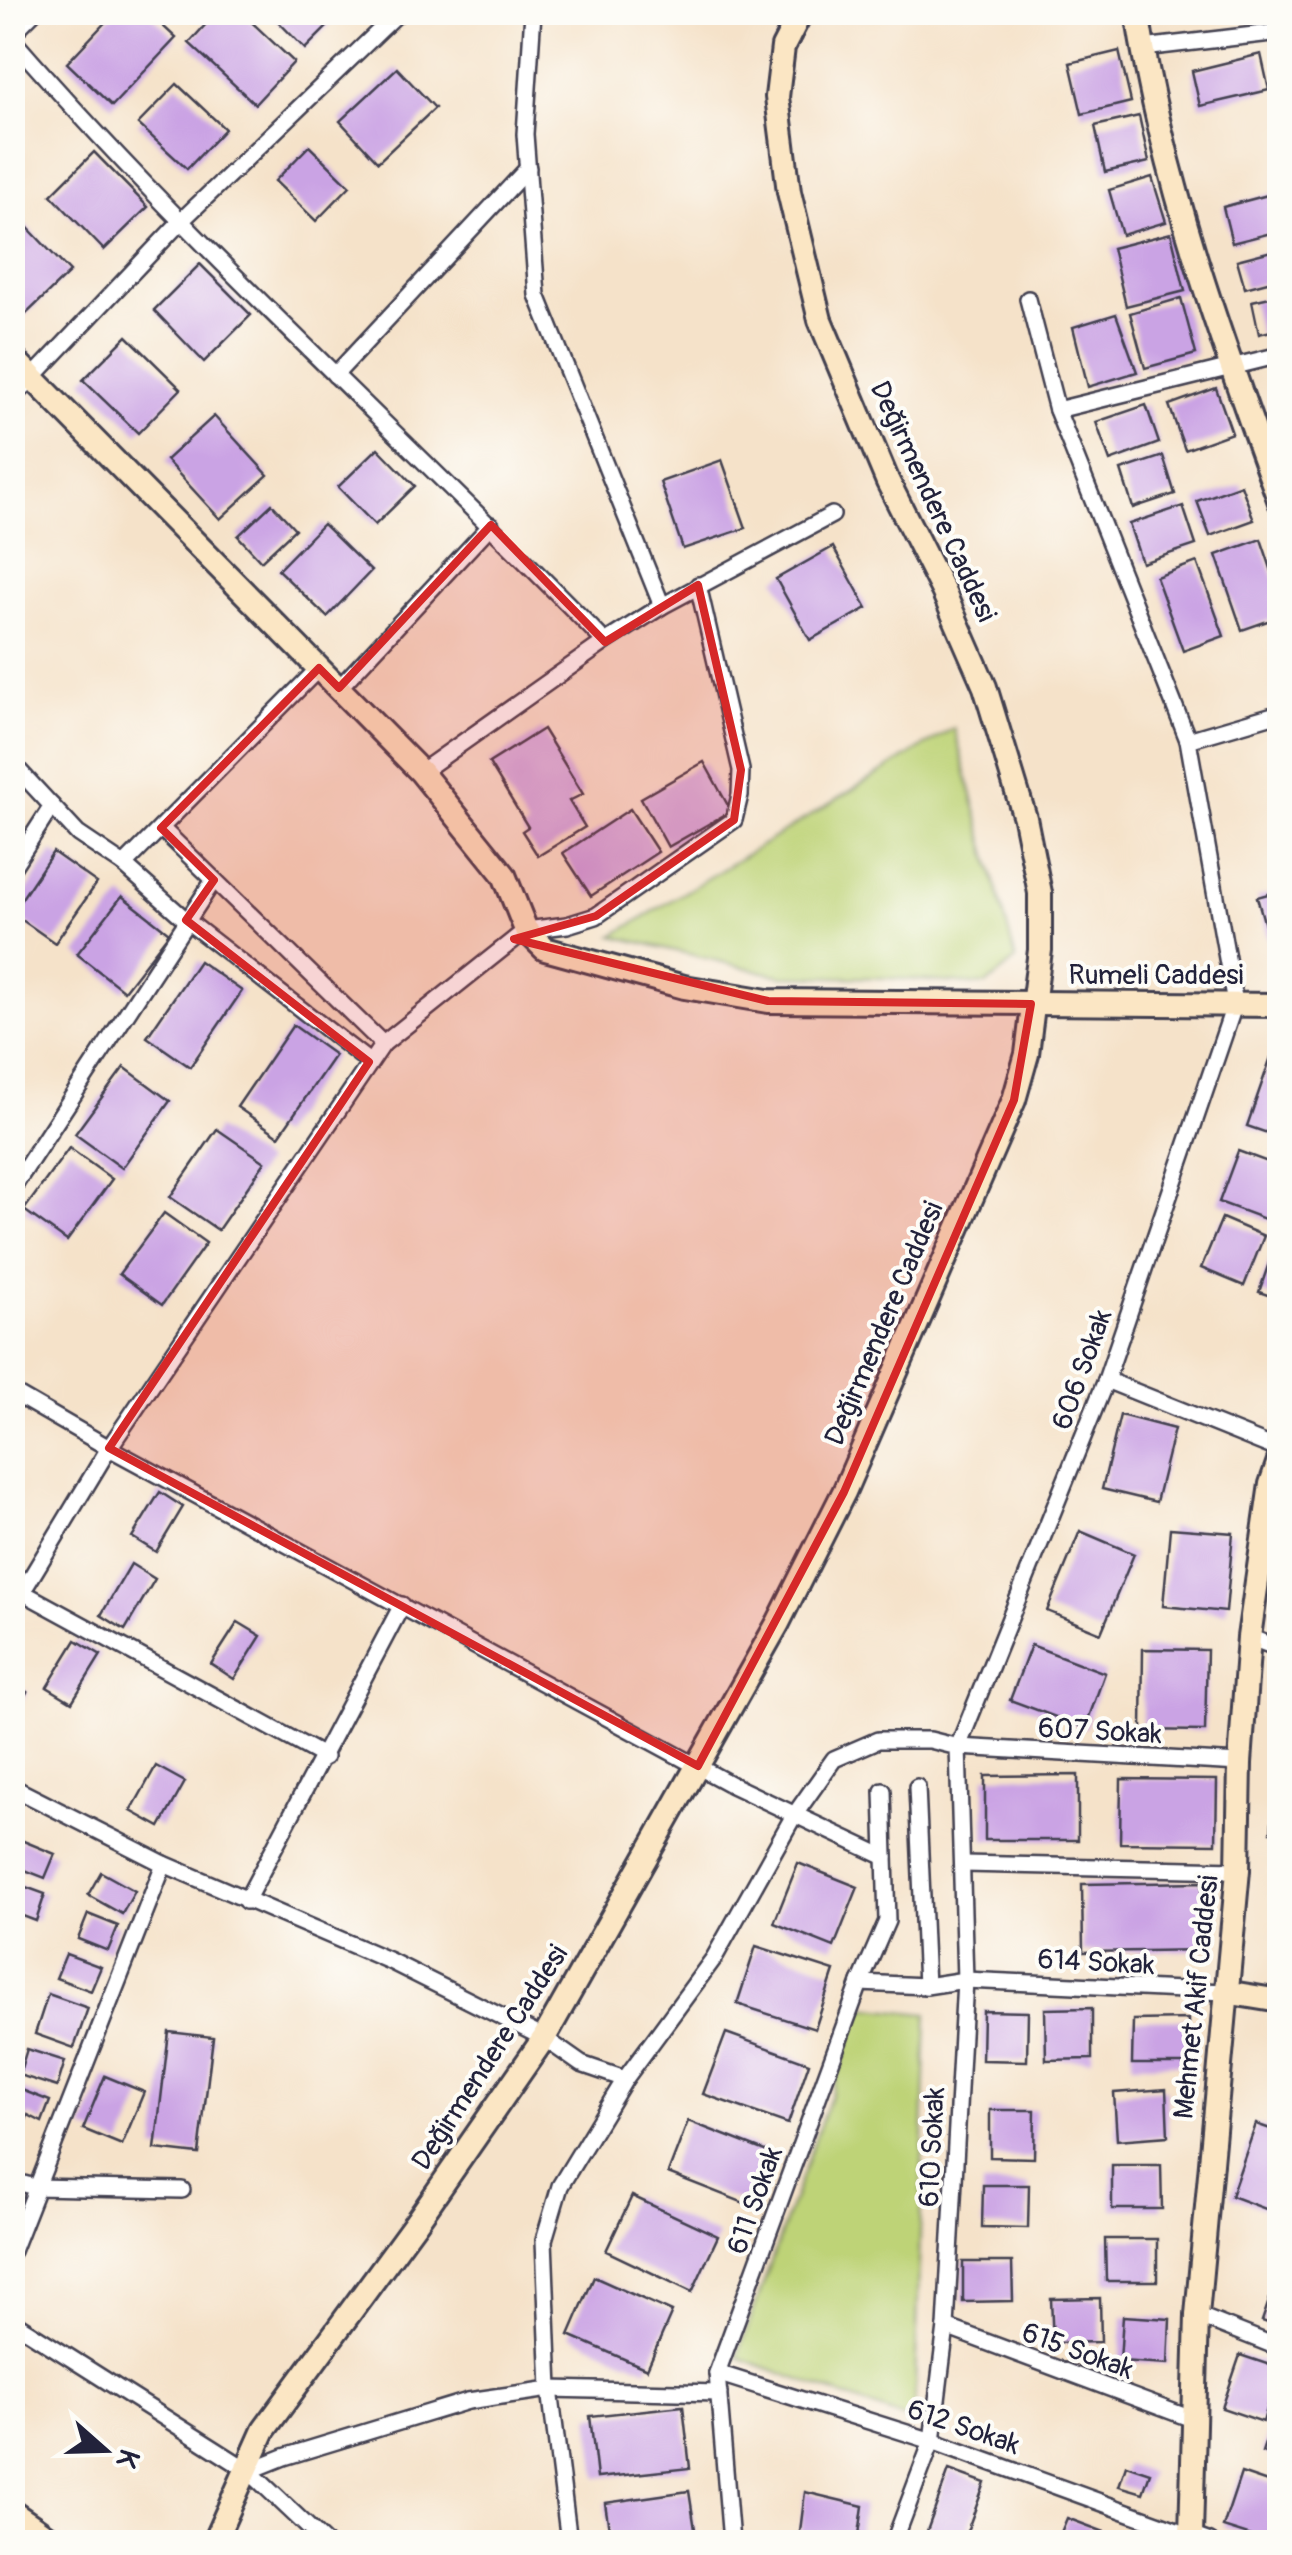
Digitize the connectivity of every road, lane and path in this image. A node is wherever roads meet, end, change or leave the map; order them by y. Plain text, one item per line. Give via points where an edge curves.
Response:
1 (34, 12) edge
2 (399, 12) edge
3 (533, 12) edge
4 (801, 12) edge
5 (1137, 12) edge
6 (1280, 32) edge
7 (12, 36) edge
8 (1143, 48) junction
9 (528, 168) junction
10 (182, 220) junction
11 (1028, 299) dead end
12 (1280, 355) edge
13 (12, 358) edge
14 (1231, 368) junction
15 (334, 375) junction
16 (32, 378) junction
17 (12, 399) edge
18 (1057, 410) junction
19 (1280, 502) edge
20 (832, 515) dead end
21 (492, 525) junction
22 (698, 585) junction
23 (662, 606) junction
24 (605, 642) junction
25 (319, 668) junction
26 (340, 688) junction
27 (1280, 713) edge
28 (1188, 740) junction
29 (12, 763) edge
30 (421, 772) junction
31 (52, 806) junction
32 (161, 828) junction
33 (124, 864) junction
34 (12, 868) edge
35 (214, 880) junction
36 (186, 920) junction
37 (526, 930) junction
38 (1032, 1004) junction
39 (1236, 1004) junction
40 (1280, 1004) edge
41 (383, 1044) junction
42 (370, 1062) junction
43 (12, 1189) edge
44 (1106, 1380) junction
45 (12, 1392) edge
46 (109, 1448) junction
47 (1280, 1450) edge
48 (1280, 1458) edge
49 (22, 1592) junction
50 (402, 1606) junction
51 (12, 1609) edge
52 (1249, 1636) junction
53 (1280, 1650) edge
54 (958, 1746) junction
55 (324, 1756) junction
56 (1240, 1763) junction
57 (698, 1766) junction
58 (917, 1787) dead end
59 (13, 1790) edge
60 (883, 1791) dead end
61 (793, 1817) junction
62 (885, 1858) junction
63 (164, 1864) junction
64 (964, 1864) junction
65 (1238, 1870) junction
66 (246, 1901) junction
67 (965, 1980) junction
68 (860, 1983) junction
69 (926, 1986) junction
70 (1224, 1992) junction
71 (1280, 2001) edge
72 (544, 2038) junction
73 (625, 2079) junction
74 (12, 2181) edge
75 (35, 2186) junction
76 (182, 2190) dead end
77 (12, 2251) edge
78 (1197, 2315) junction
79 (12, 2320) edge
80 (946, 2328) junction
81 (1280, 2348) edge
82 (717, 2373) junction
83 (550, 2389) junction
84 (719, 2394) junction
85 (1192, 2419) junction
86 (932, 2441) junction
87 (248, 2471) junction
88 (12, 2512) edge
89 (1196, 2540) edge
90 (56, 2542) edge
91 (214, 2542) edge
92 (324, 2542) edge
93 (569, 2542) edge
94 (731, 2542) edge
95 (894, 2542) edge

1 - 7 street
2 - 10 street
3 - 9 street
4 - 38 street, Değirmendere Caddesi via 783,47 778,97 788,192 820,320 985,688 1025,818 1040,892
5 - 8 street
6 - 8 street
7 - 10 street
8 - 14 street via 1184,222
9 - 15 street
9 - 23 street via 536,296
10 - 15 street
10 - 16 street
11 - 18 street
12 - 14 street
13 - 16 street
14 - 18 street
14 - 19 street
15 - 21 street
16 - 17 street
16 - 25 street
18 - 28 street
20 - 22 street
21 - 24 street
21 - 26 street
22 - 23 street
22 - 37 street via 740,770 734,820 596,916
23 - 24 street
24 - 30 street
25 - 26 street
25 - 32 street
26 - 30 street
27 - 28 street
28 - 39 street
29 - 31 street
30 - 37 street via 504,875
31 - 33 street via 78,834
31 - 34 street
32 - 33 street
32 - 35 street
33 - 36 street
35 - 36 street
35 - 41 street
36 - 42 street
36 - 43 street
37 - 38 street, Rumeli Caddesi via 545,949 601,967 768,1001
37 - 41 street
38 - 39 street, Rumeli Caddesi
38 - 57 street, Değirmendere Caddesi via 1014,1100 844,1492
39 - 40 street, Rumeli Caddesi
39 - 44 street, 606 Sokak
41 - 42 street
42 - 46 street
44 - 47 street
44 - 54 street, 606 Sokak
45 - 46 street
46 - 49 street
46 - 50 street
48 - 52 street, Mehmet Akif Caddesi
49 - 51 street
49 - 55 street
50 - 55 street
50 - 57 street
52 - 53 street
52 - 56 street, Mehmet Akif Caddesi
54 - 56 street, 607 Sokak
54 - 61 street, 607 Sokak via 878,1740 834,1759
54 - 64 street, 610 Sokak
55 - 66 street
56 - 65 street, Mehmet Akif Caddesi
57 - 61 street
57 - 72 street, Değirmendere Caddesi
58 - 69 street
59 - 63 street
60 - 62 street, 611 Sokak
61 - 62 street
61 - 73 street, 607 Sokak via 714,1958
62 - 68 street, 611 Sokak via 887,1921
63 - 66 street
63 - 75 street
64 - 65 street
64 - 67 street, 610 Sokak
65 - 70 street, Mehmet Akif Caddesi
66 - 72 street via 390,1961
67 - 69 street
67 - 70 street, 614 Sokak
67 - 80 street, 610 Sokak
68 - 69 street
68 - 82 street, 611 Sokak
70 - 71 street
70 - 78 street, Mehmet Akif Caddesi
72 - 73 street via 581,2064
72 - 87 street, Değirmendere Caddesi via 264,2430
73 - 83 street, 607 Sokak via 560,2186 544,2240
74 - 75 street
75 - 76 street
75 - 77 street
78 - 81 street
78 - 85 street, Mehmet Akif Caddesi
79 - 87 street
80 - 85 street, 615 Sokak
80 - 86 street, 610 Sokak
82 - 84 street, 611 Sokak
82 - 86 street, 612 Sokak
83 - 84 street
83 - 87 street via 468,2400
83 - 93 street, 607 Sokak
84 - 94 street, 611 Sokak
85 - 89 street, Mehmet Akif Caddesi
86 - 89 street, 612 Sokak
86 - 95 street, 610 Sokak
87 - 91 street, Değirmendere Caddesi
87 - 92 street
88 - 90 street

